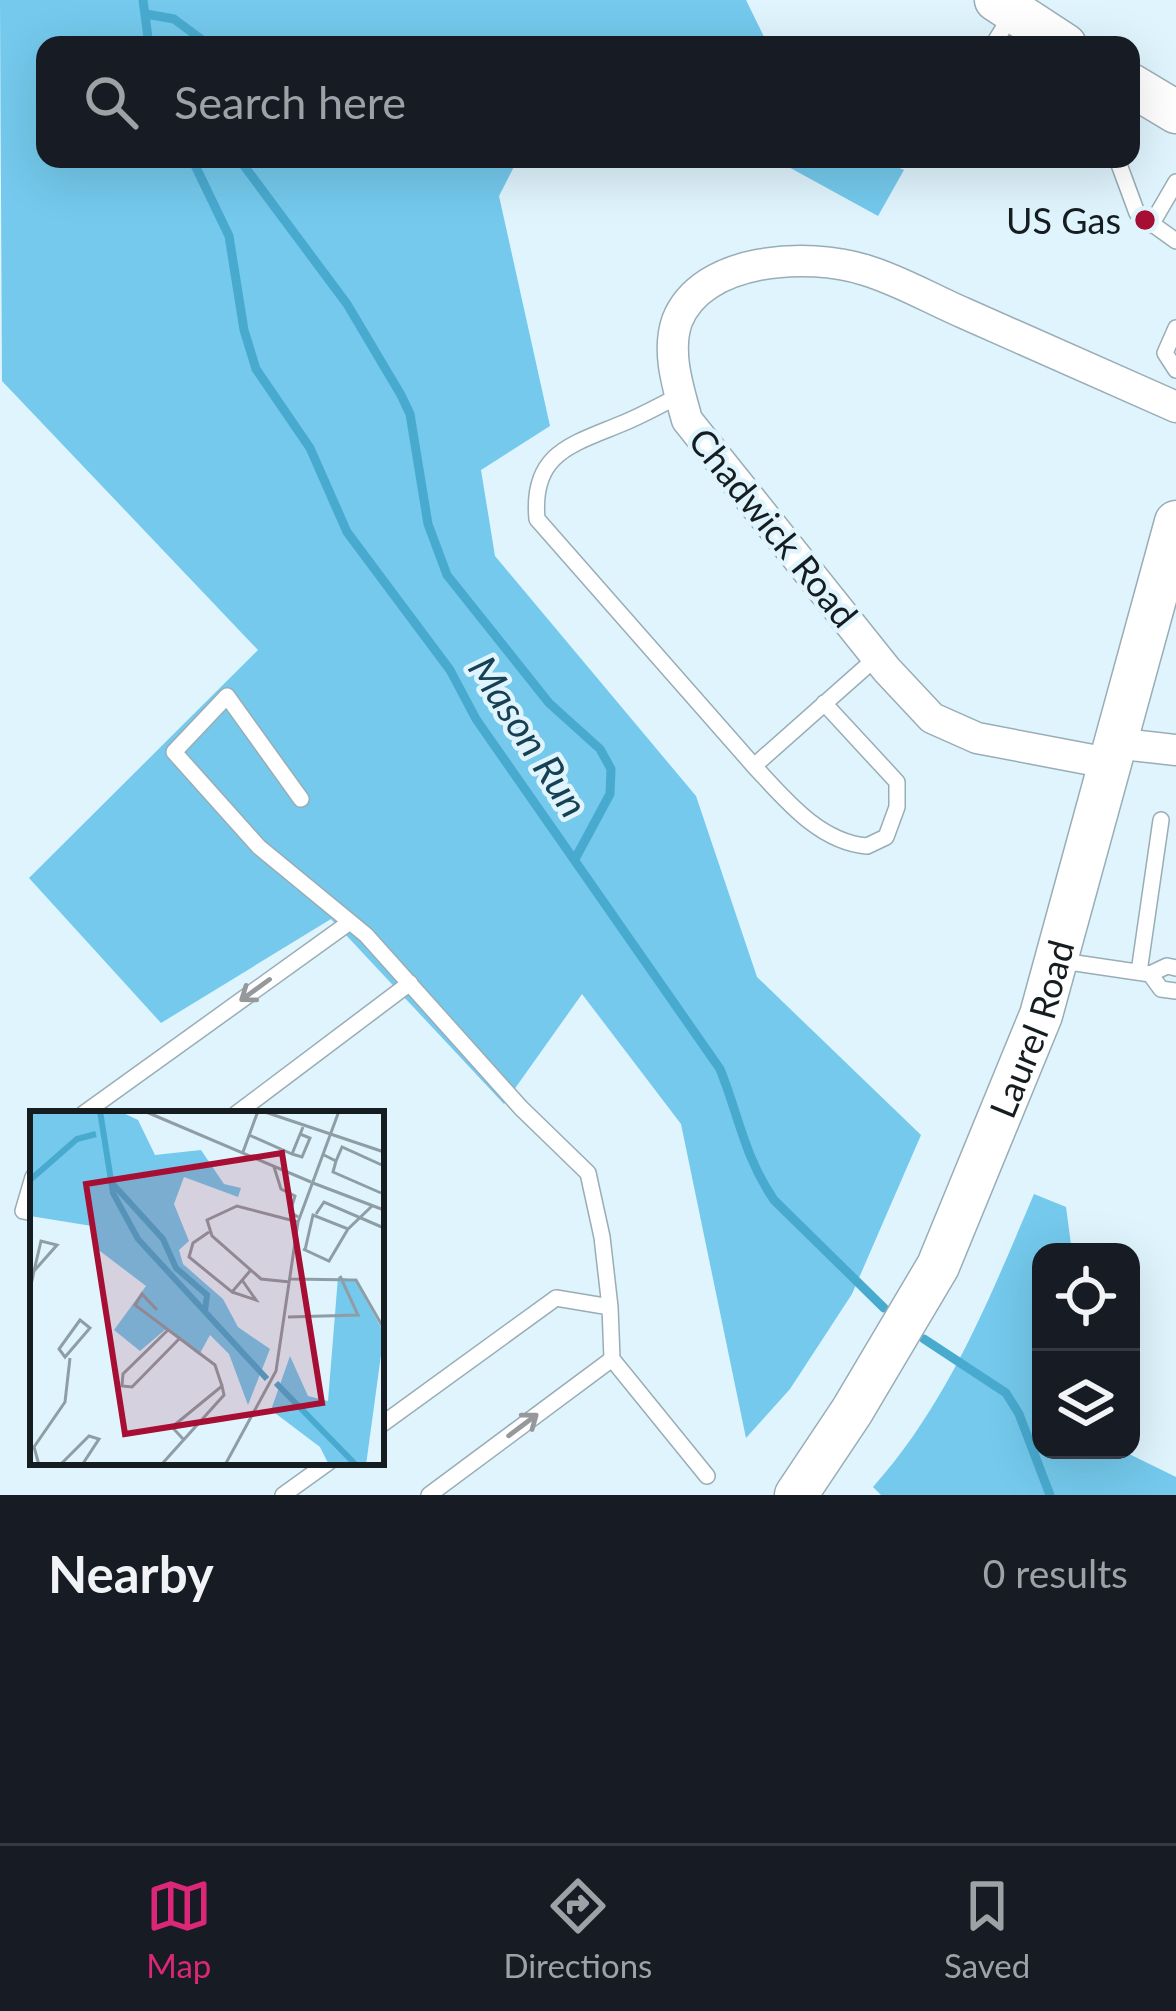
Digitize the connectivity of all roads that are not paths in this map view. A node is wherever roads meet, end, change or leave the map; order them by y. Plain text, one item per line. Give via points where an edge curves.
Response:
1 (1001, 19) edge
2 (1043, 36) edge
3 (1140, 90) edge
4 (1176, 112) edge
5 (1121, 168) edge
6 (1176, 182) edge
7 (1151, 225) junction
8 (1176, 241) edge
9 (1176, 328) edge
10 (1176, 370) edge
11 (680, 395) junction
12 (1176, 407) edge
13 (1172, 551) edge
14 (877, 657) junction
15 (824, 703) junction
16 (1176, 750) edge
17 (1110, 753) junction
18 (754, 766) junction
19 (301, 799) dead end
20 (1161, 820) dead end
21 (350, 922) junction
22 (1057, 960) junction
23 (1176, 968) edge
24 (1144, 973) junction
25 (410, 983) junction
26 (1176, 991) edge
27 (86, 1111) edge
28 (240, 1111) edge
29 (30, 1186) edge
30 (30, 1213) edge
31 (610, 1307) junction
32 (612, 1359) junction
33 (384, 1422) edge
34 (325, 1465) edge
35 (707, 1476) dead end
36 (284, 1495) edge
37 (429, 1495) edge
38 (796, 1495) edge

1 - 2 main road
3 - 4 main road
5 - 7 lane via 1137,213
6 - 7 lane
7 - 8 lane
9 - 10 lane via 1165,353
11 - 12 street, Chadwick Road via 676,323 695,291 754,265 799,261 863,269
11 - 14 street, Chadwick Road via 687,420
11 - 18 lane via 571,442 544,469 537,519
13 - 17 main road, Laurel Road
14 - 15 lane
14 - 17 street, Chadwick Road via 932,718 977,738
15 - 18 lane
15 - 18 lane via 897,782 886,837 867,846 831,836
16 - 17 street, Chadwick Road
17 - 22 main road, Laurel Road
19 - 21 lane via 227,696 174,752 259,848
20 - 24 lane
21 - 25 lane
21 -> 27 lane
22 - 24 lane
22 - 38 main road, Laurel Road via 938,1266
23 - 24 lane
24 - 26 lane
25 - 28 lane
25 - 31 lane via 588,1173
29 - 30 lane via 22,1210
31 - 32 lane
31 - 33 lane via 556,1298
32 - 35 lane
37 -> 32 lane
34 - 36 lane

